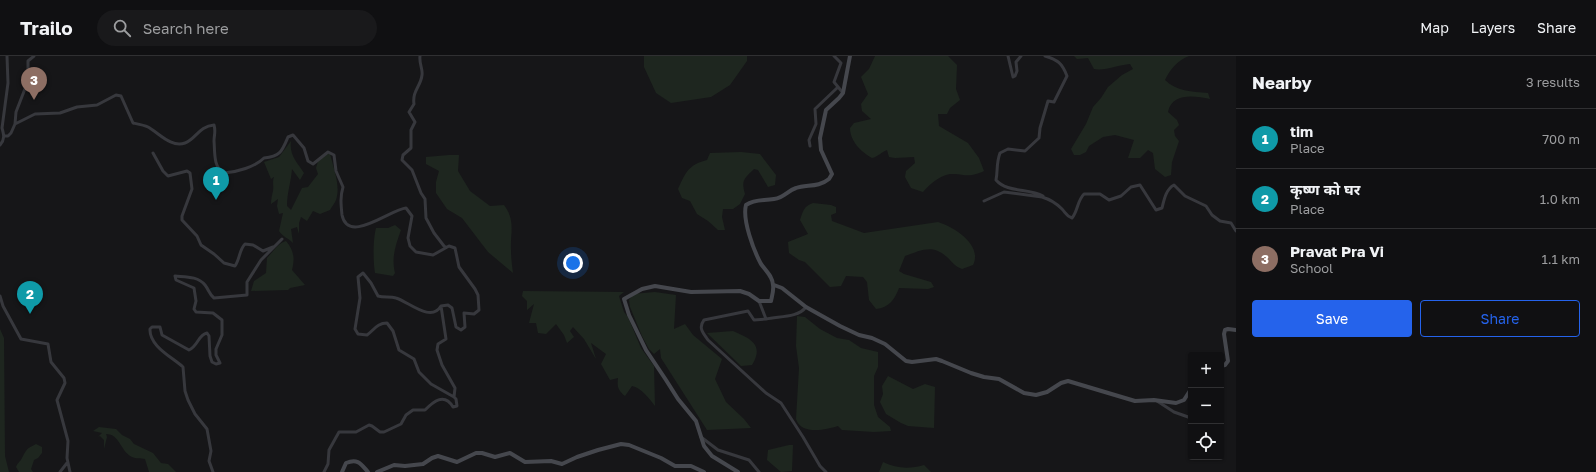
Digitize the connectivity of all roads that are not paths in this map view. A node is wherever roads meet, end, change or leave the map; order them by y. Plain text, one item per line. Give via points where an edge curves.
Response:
1 (7, 56) edge
2 (34, 56) edge
3 (420, 56) edge
4 (834, 56) edge
5 (850, 56) edge
6 (1008, 56) edge
7 (1021, 56) edge
8 (1045, 56) edge
9 (837, 88) junction
10 (843, 93) junction
11 (15, 124) junction
12 (4, 136) junction
13 (0, 145) edge
14 (810, 146) dead end
15 (153, 153) dead end
16 (1047, 199) junction
17 (984, 201) dead end
18 (1236, 231) edge
19 (282, 239) dead end
20 (275, 246) junction
21 (446, 247) junction
22 (774, 286) junction
23 (0, 296) edge
24 (759, 301) junction
25 (441, 306) junction
26 (806, 307) junction
27 (766, 319) junction
28 (1236, 330) edge
29 (1224, 365) edge
30 (1188, 394) edge
31 (454, 397) junction
32 (1157, 401) junction
33 (1188, 417) edge
34 (700, 436) junction
35 (67, 463) junction
36 (60, 472) edge
37 (70, 472) edge
38 (213, 472) edge
39 (324, 472) edge
40 (342, 472) edge
41 (368, 472) edge
42 (377, 472) edge
43 (704, 472) edge
44 (738, 472) edge
45 (759, 472) edge
46 (826, 472) edge

1 - 12 street via 8,82 2,128
2 - 11 street via 28,61 28,81 16,112
3 - 21 street via 422,76 409,112 415,122 411,130 411,148 403,155 402,160 412,170 420,193 425,199 425,213 429,223
4 - 9 street via 840,63 834,82
5 - 10 main road
6 - 7 street via 1013,77 1017,71 1016,62
8 - 16 street via 1058,60 1068,76 1056,100 1048,101 1039,138 1025,151 1008,149 1000,153 996,163 996,180 1001,186 1037,193
9 - 10 street
9 - 14 street via 814,108 816,124 809,140
10 - 22 main road via 826,110 820,138 821,150 832,174 829,179 815,185 797,187 784,197 752,201 746,205 745,215 752,243
11 - 12 street via 11,133
11 - 21 street via 35,114 60,113 77,107 97,105 116,95 121,96 133,123 148,127 170,142 186,143 201,130 214,125 216,163 224,173 245,169 264,158 277,155 292,135 304,148 308,161 313,164 328,152 334,155 336,171 343,187 340,197 343,220 349,226 357,228 380,220 400,208 406,208 412,216 408,238 410,246 416,252 433,254
12 - 13 street
15 - 20 street via 168,176 187,171 190,173 192,189 182,220 197,236 201,245 221,261 235,266 245,244 263,251
16 - 17 street via 1004,192
16 - 18 street via 1072,218 1084,194 1100,194 1109,200 1121,196 1131,187 1140,185 1156,210 1162,208 1166,195 1174,185 1185,196 1206,206 1220,221 1231,223
19 - 20 street
20 - 38 street via 261,260 248,282 247,295 214,298 200,280 174,277 194,288 196,312 213,313 222,320 222,334 216,349 220,363 212,362 207,334 201,336 189,350 162,335 160,327 150,329 149,334 155,344 183,367 184,391 194,414 207,429 211,451 209,461
21 - 25 street via 455,248 459,267 475,289 479,307 474,314 464,313 465,327 461,330 456,327 452,308 448,305
22 - 24 main road via 771,301
22 - 26 main road via 782,288
23 - 35 street via 21,339 48,344 51,362 64,378 65,383 57,400 68,442
24 - 27 street
24 - 34 main road via 740,291 692,292 655,286 642,289 624,299 646,350 678,399 696,421
25 - 31 street via 446,339 438,344 437,350 455,388
25 - 31 street via 436,312 424,312 398,299 378,296 363,273 358,277 360,298 355,329 358,334 366,335 377,325 387,323 393,331 399,350 414,359 419,372 430,384
26 - 27 street via 796,314
26 - 32 main road via 859,335 885,344 906,361 942,360 971,373 999,379 1024,393 1041,395 1068,381 1130,399
27 - 46 street via 754,320 748,311 704,320 701,330 708,340 781,404
28 - 29 main road via 1225,330 1228,362
30 - 32 main road via 1180,402
31 - 39 street via 458,404 455,407 448,401 437,400 425,410 410,411 401,424 384,432 369,425 356,432 339,432 329,450 328,464
32 - 33 street via 1174,412
34 - 44 main road via 712,456
34 - 45 street via 718,450 749,460
35 - 36 street
35 - 37 street
40 - 41 main road via 346,464 355,461 361,462
42 - 43 main road via 394,465 423,464 438,456 457,462 480,452 495,457 510,453 525,462 565,463 621,444 661,458 674,466 691,466

